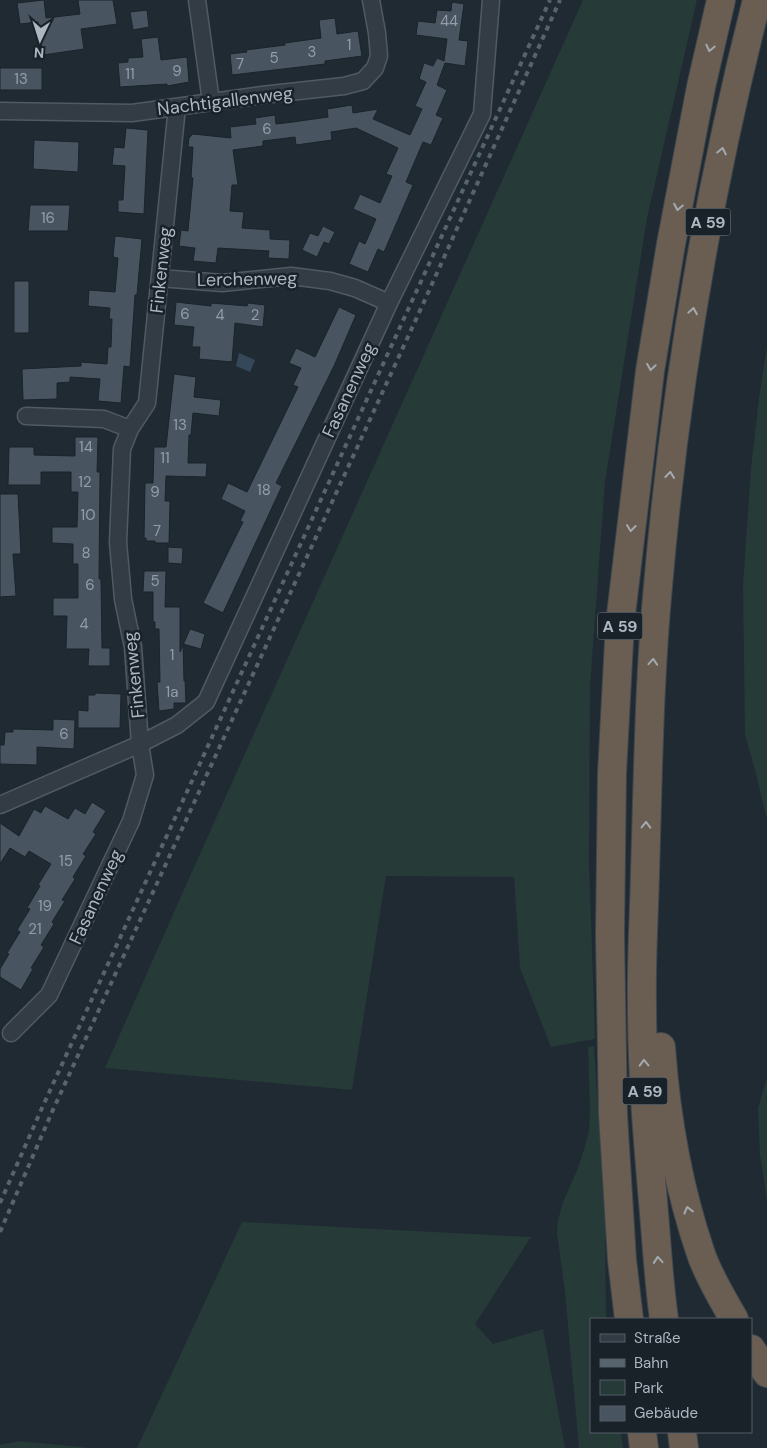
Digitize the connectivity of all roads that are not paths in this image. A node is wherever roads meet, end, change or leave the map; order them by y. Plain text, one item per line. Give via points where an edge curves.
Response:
1 (198, 0) edge
2 (370, 0) edge
3 (491, 0) edge
4 (721, 0) edge
5 (757, 0) edge
6 (211, 102) junction
7 (177, 107) junction
8 (0, 112) edge
9 (160, 278) junction
10 (389, 303) junction
11 (26, 416) dead end
12 (130, 429) junction
13 (140, 744) junction
14 (0, 806) edge
15 (645, 874) junction
16 (10, 1033) dead end
17 (629, 1318) edge
18 (664, 1318) edge
19 (733, 1318) edge
20 (752, 1350) edge
21 (767, 1373) edge
22 (642, 1433) edge
23 (682, 1433) edge
24 (644, 1448) edge
25 (684, 1448) edge

1 - 6 street
2 - 6 street, Nachtigallenweg via 379,56 375,68 364,81
3 - 10 street, Fasanenweg via 482,114
4 -> 17 highway, A 59 via 699,97 652,361 620,623 612,773 610,934 613,1115
15 -> 5 highway, A 59 via 658,585 677,412 718,173
6 - 7 street, Nachtigallenweg
7 - 8 street, Nachtigallenweg via 132,113
7 - 9 street, Finkenweg
9 - 10 street, Lerchenweg via 222,283 291,276 330,281
9 - 12 street, Finkenweg via 147,403
10 - 13 street, Fasanenweg via 206,702 177,725
11 - 12 street via 104,419
12 - 13 street, Finkenweg via 122,449 118,542 123,599 133,647
13 - 14 street, Fasanenweg
13 - 16 street, Fasanenweg via 145,775 131,820 49,995
18 -> 15 highway, A 59 via 645,1082 642,989
19 -> 15 highway, A 59 via 702,1255 672,1142
20 - 21 highway
22 - 24 highway
23 - 25 highway

